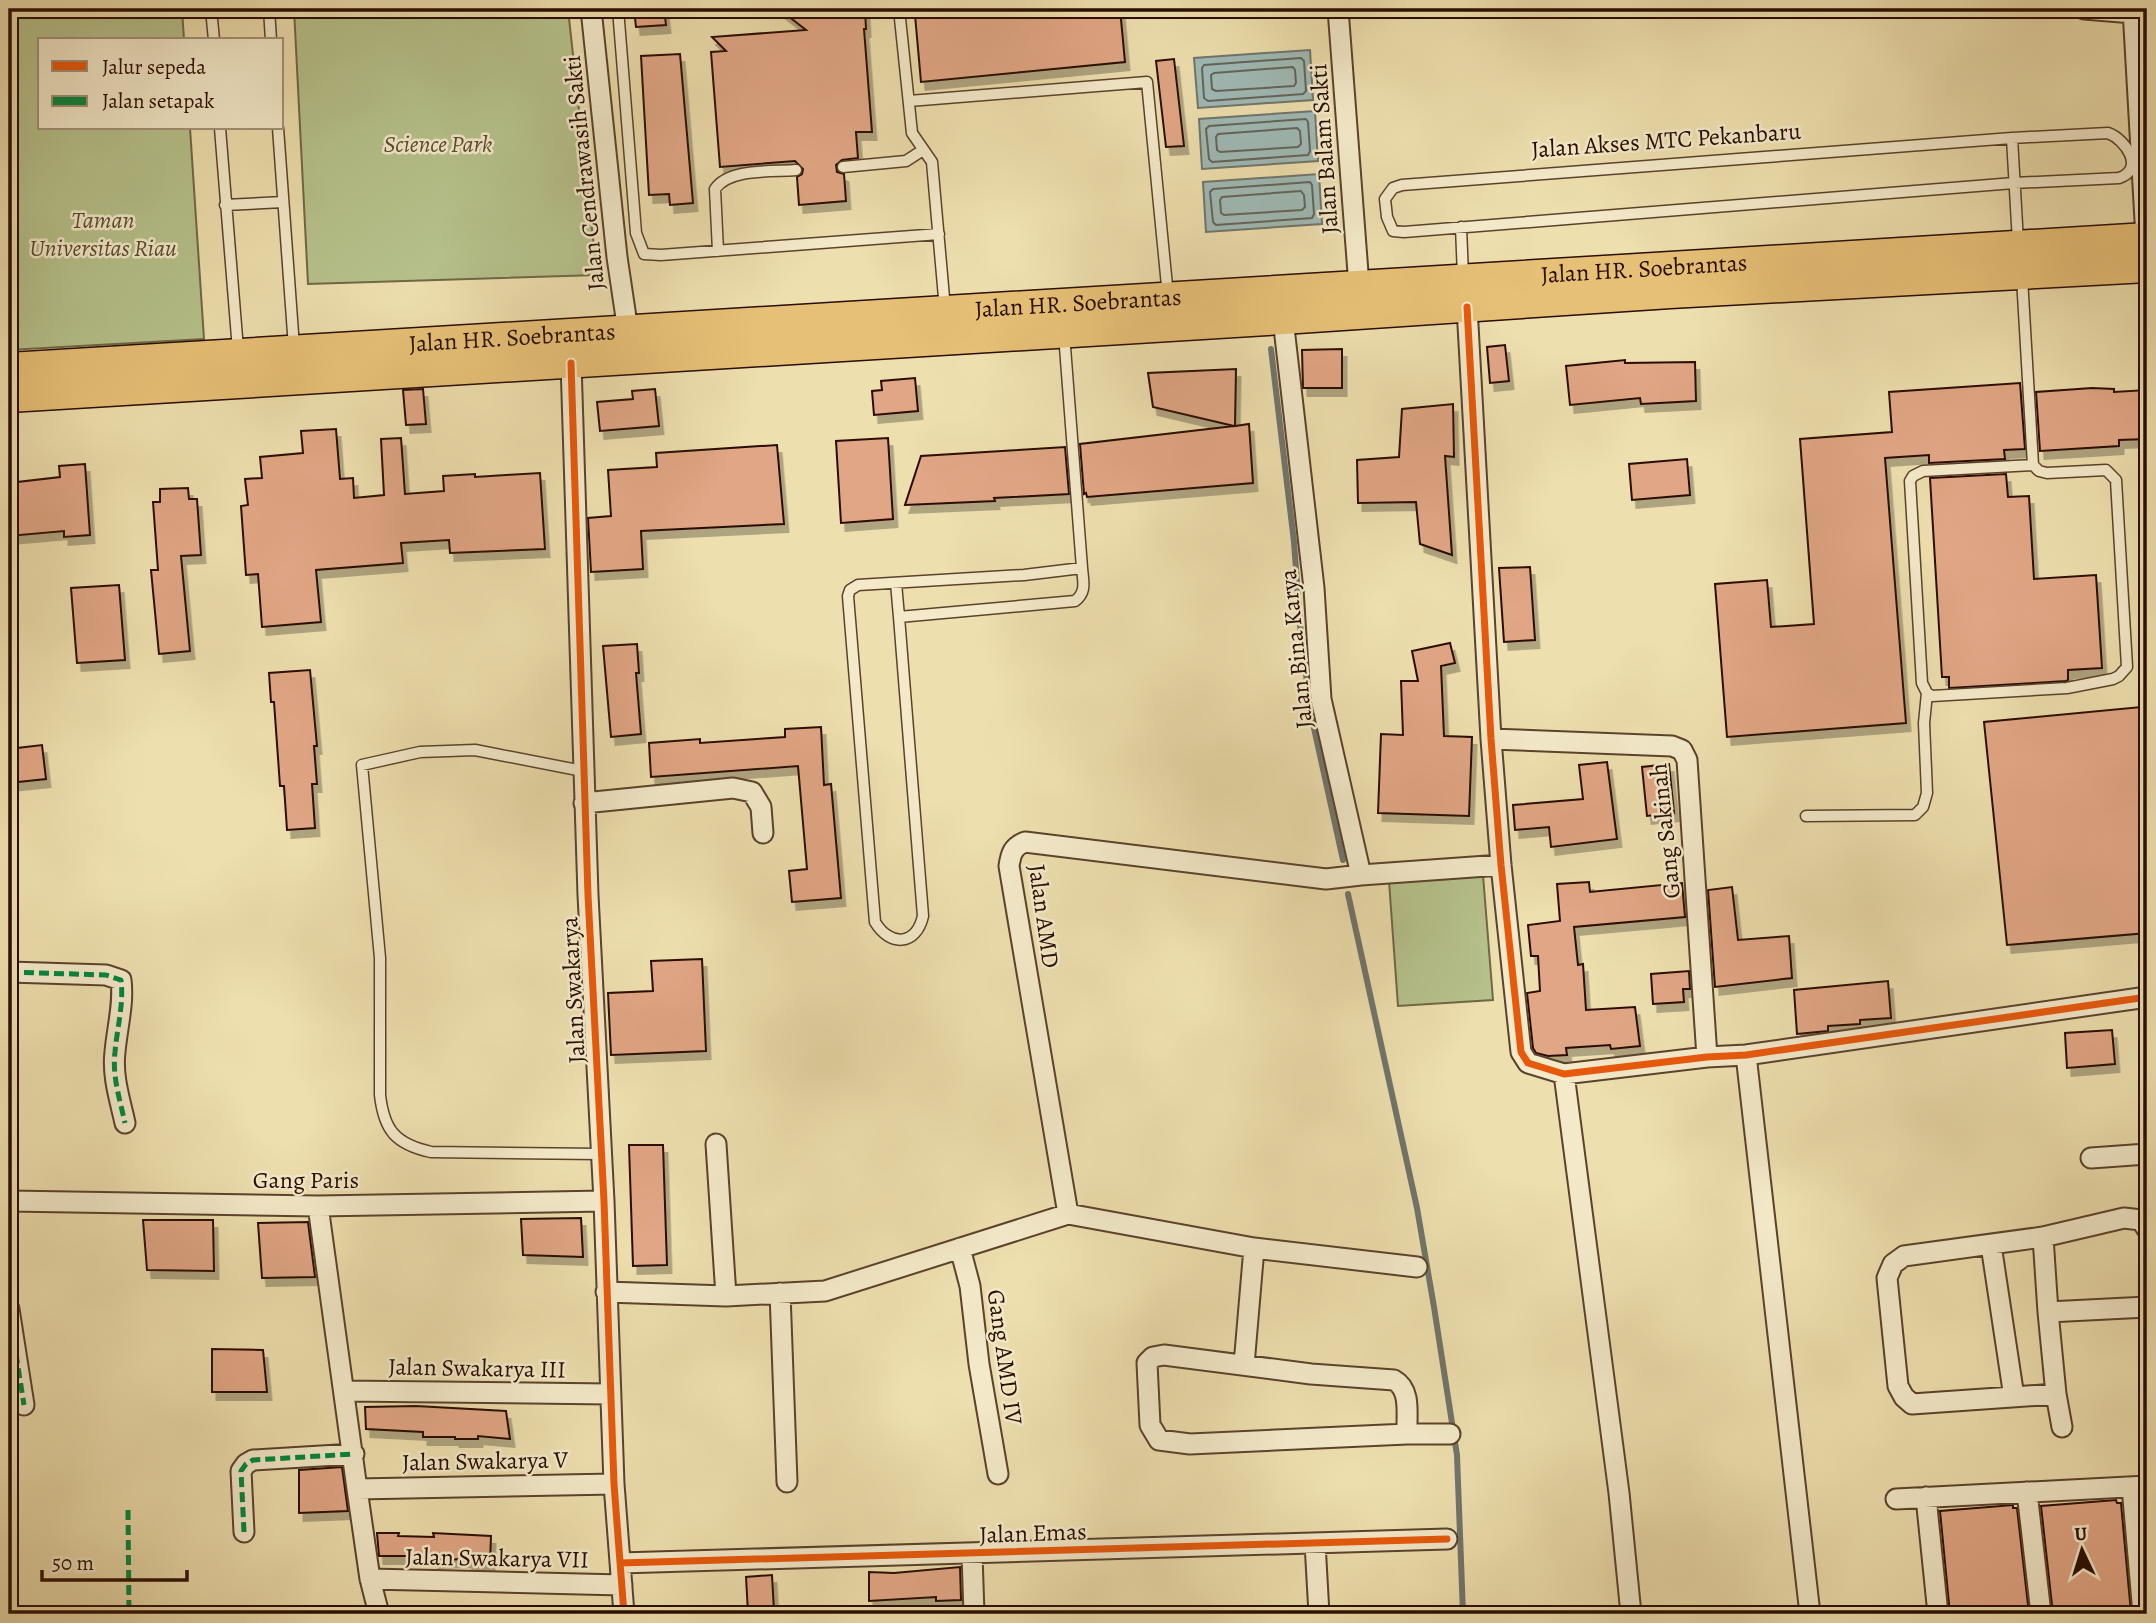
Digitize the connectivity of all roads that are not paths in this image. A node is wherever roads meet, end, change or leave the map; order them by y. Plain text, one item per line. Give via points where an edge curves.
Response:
1 (211, 9) edge
2 (269, 9) edge
3 (591, 9) edge
4 (618, 9) edge
5 (900, 9) edge
6 (1338, 9) edge
7 (2084, 9) edge
8 (2133, 11) edge
9 (214, 38) edge
10 (271, 38) edge
11 (909, 101) junction
12 (220, 130) edge
13 (278, 130) edge
14 (2011, 138) junction
15 (923, 150) junction
16 (843, 167) dead end
17 (796, 170) dead end
18 (2014, 183) junction
19 (283, 202) junction
20 (225, 205) junction
21 (1461, 228) junction
22 (939, 234) junction
23 (2147, 248) edge
24 (718, 251) junction
25 (2020, 260) junction
26 (1359, 286) junction
27 (1465, 293) junction
28 (1168, 297) junction
29 (945, 310) junction
30 (1283, 319) junction
31 (628, 331) junction
32 (1063, 333) junction
33 (948, 340) junction
34 (294, 351) junction
35 (238, 354) junction
36 (571, 363) junction
37 (9, 368) edge
38 (9, 397) edge
39 (2033, 465) junction
40 (1082, 568) junction
41 (896, 583) junction
42 (900, 617) junction
43 (1927, 693) junction
44 (1491, 739) junction
45 (583, 771) junction
46 (584, 803) junction
47 (1806, 816) dead end
48 (763, 833) dead end
49 (1501, 865) junction
50 (1362, 875) junction
51 (9, 972) edge
52 (2147, 997) edge
53 (1746, 1055) junction
54 (1707, 1057) junction
55 (1564, 1074) junction
56 (125, 1123) dead end
57 (716, 1144) dead end
58 (2147, 1153) edge
59 (600, 1154) junction
60 (2091, 1158) dead end
61 (9, 1201) edge
62 (604, 1201) junction
63 (318, 1206) junction
64 (1068, 1214) junction
65 (2147, 1229) edge
66 (2043, 1237) junction
67 (1991, 1245) junction
68 (960, 1248) junction
69 (1254, 1248) junction
70 (1417, 1267) dead end
71 (606, 1292) junction
72 (780, 1293) junction
73 (726, 1296) junction
74 (2147, 1307) edge
75 (9, 1309) edge
76 (2048, 1312) junction
77 (1244, 1365) junction
78 (344, 1391) junction
79 (610, 1394) junction
80 (2056, 1394) junction
81 (2014, 1397) junction
82 (24, 1405) dead end
83 (2062, 1427) dead end
84 (1407, 1434) junction
85 (1450, 1434) dead end
86 (354, 1454) junction
87 (998, 1474) dead end
88 (788, 1482) dead end
89 (614, 1484) junction
90 (2140, 1486) edge
91 (357, 1489) junction
92 (2027, 1492) junction
93 (1926, 1497) junction
94 (1896, 1500) dead end
95 (244, 1532) dead end
96 (1447, 1539) dead end
97 (1315, 1543) junction
98 (972, 1554) junction
99 (620, 1563) junction
100 (370, 1579) junction
101 (622, 1585) junction
102 (379, 1614) edge
103 (624, 1614) edge
104 (975, 1614) edge
105 (1319, 1614) edge
106 (1631, 1614) edge
107 (1810, 1614) edge
108 (1938, 1614) edge
109 (2041, 1614) edge
110 (2143, 1614) edge

1 - 9 lane
2 - 10 lane
3 - 31 street, Jalan Cendrawasih Sakti
4 - 24 lane via 636,233 644,254
5 - 11 lane
6 - 26 street, Jalan Balam Sakti
7 - 8 street
8 - 23 street
11 - 15 lane via 912,133
11 - 28 lane via 1147,82
12 - 20 lane
13 - 19 lane
14 - 18 lane
14 - 18 lane, Jalan Akses MTC Pekanbaru via 2108,133 2117,136 2132,157 2126,176 2119,178
14 - 21 lane, Jalan Akses MTC Pekanbaru via 1402,185 1385,199 1393,230
15 - 16 lane via 906,161
15 - 22 lane via 932,162
17 - 24 lane via 733,175 721,181 715,189
18 - 21 lane, Jalan Akses MTC Pekanbaru
18 - 25 lane
19 - 20 lane
19 - 34 lane
20 - 35 lane
21 - 27 lane
22 - 24 lane
22 - 29 lane
23 - 25 main road, Jalan HR. Soebrantas
25 - 27 main road, Jalan HR. Soebrantas via 1670,293
25 - 39 lane
26 - 27 main road, Jalan HR. Soebrantas
26 - 28 main road, Jalan HR. Soebrantas
27 - 30 main road, Jalan HR. Soebrantas
27 - 44 street
28 - 29 main road, Jalan HR. Soebrantas
29 - 31 main road, Jalan HR. Soebrantas
29 - 33 main road
30 - 32 main road, Jalan HR. Soebrantas
30 - 50 street, Jalan Bina Karya via 1314,588 1321,699
31 - 34 main road, Jalan HR. Soebrantas
32 - 33 main road, Jalan HR. Soebrantas
32 - 40 lane
33 - 36 main road, Jalan HR. Soebrantas
34 - 35 main road, Jalan HR. Soebrantas
35 - 37 main road, Jalan HR. Soebrantas
36 - 38 main road, Jalan HR. Soebrantas
36 - 45 street, Jalan Swakarya
39 - 43 lane via 1923,471 1910,481 1922,683
39 - 43 lane via 2047,473 2106,470 2118,486 2124,672 2113,679 2067,688
40 - 41 lane
40 - 42 lane via 1084,589 1075,601
41 - 42 lane
41 - 42 lane via 858,585 848,596 876,922 881,933 905,940 915,936 923,916
43 - 47 lane via 1927,793 1923,807 1915,815
44 - 49 street
44 - 54 street, Gang Sakinah via 1682,750 1687,760
45 - 46 street, Jalan Swakarya
45 - 59 lane via 475,750 420,752 362,765 380,958 380,1095 387,1126 415,1149 431,1152
46 - 48 street via 733,788 752,792 761,807
46 - 59 street, Jalan Swakarya
49 - 50 street
49 - 55 street via 1521,1052 1528,1063
50 - 64 street, Jalan AMD via 1326,879 1025,842 1016,845 1009,866
51 - 56 street via 106,975 121,980 115,1065
52 - 53 street
53 - 54 street
53 - 107 street
54 - 55 street
55 - 106 street
57 - 73 street
58 - 60 street
59 - 62 street, Jalan Swakarya
61 - 63 street, Gang Paris
62 - 63 street, Gang Paris
62 - 71 street, Jalan Swakarya
63 - 78 street
64 - 68 street
64 - 69 street
65 - 66 street via 2141,1220 2124,1218
66 - 67 street
66 - 76 street
67 - 81 street
67 - 81 street via 1904,1256 1893,1264 1887,1278 1899,1386 1912,1404
68 - 72 street via 825,1291
68 - 87 street, Gang AMD IV via 970,1286
69 - 70 street
69 - 77 street
71 - 73 street
71 - 79 street, Jalan Swakarya
72 - 73 street
72 - 88 street
74 - 76 street
75 - 82 street
76 - 80 street
77 - 84 street via 1394,1380 1406,1392
77 - 84 street via 1164,1354 1153,1357 1147,1363 1146,1380 1150,1425 1159,1440 1190,1444
78 - 79 street, Jalan Swakarya III
78 - 86 street
79 - 89 street, Jalan Swakarya
80 - 81 street
80 - 83 street
84 - 85 street
86 - 91 street
86 - 95 street via 246,1464 241,1471
89 - 91 street, Jalan Swakarya V
89 - 99 street, Jalan Swakarya
90 - 92 street
90 - 110 street
91 - 100 street
92 - 93 street
92 - 109 street
93 - 94 street
93 - 108 street
96 - 97 street, Jalan Emas
97 - 98 street, Jalan Emas
97 - 105 street
98 - 99 street, Jalan Emas
98 - 104 street
99 - 101 street, Jalan Swakarya
100 - 101 street, Jalan Swakarya VII
100 - 102 street
101 - 103 street, Jalan Swakarya

